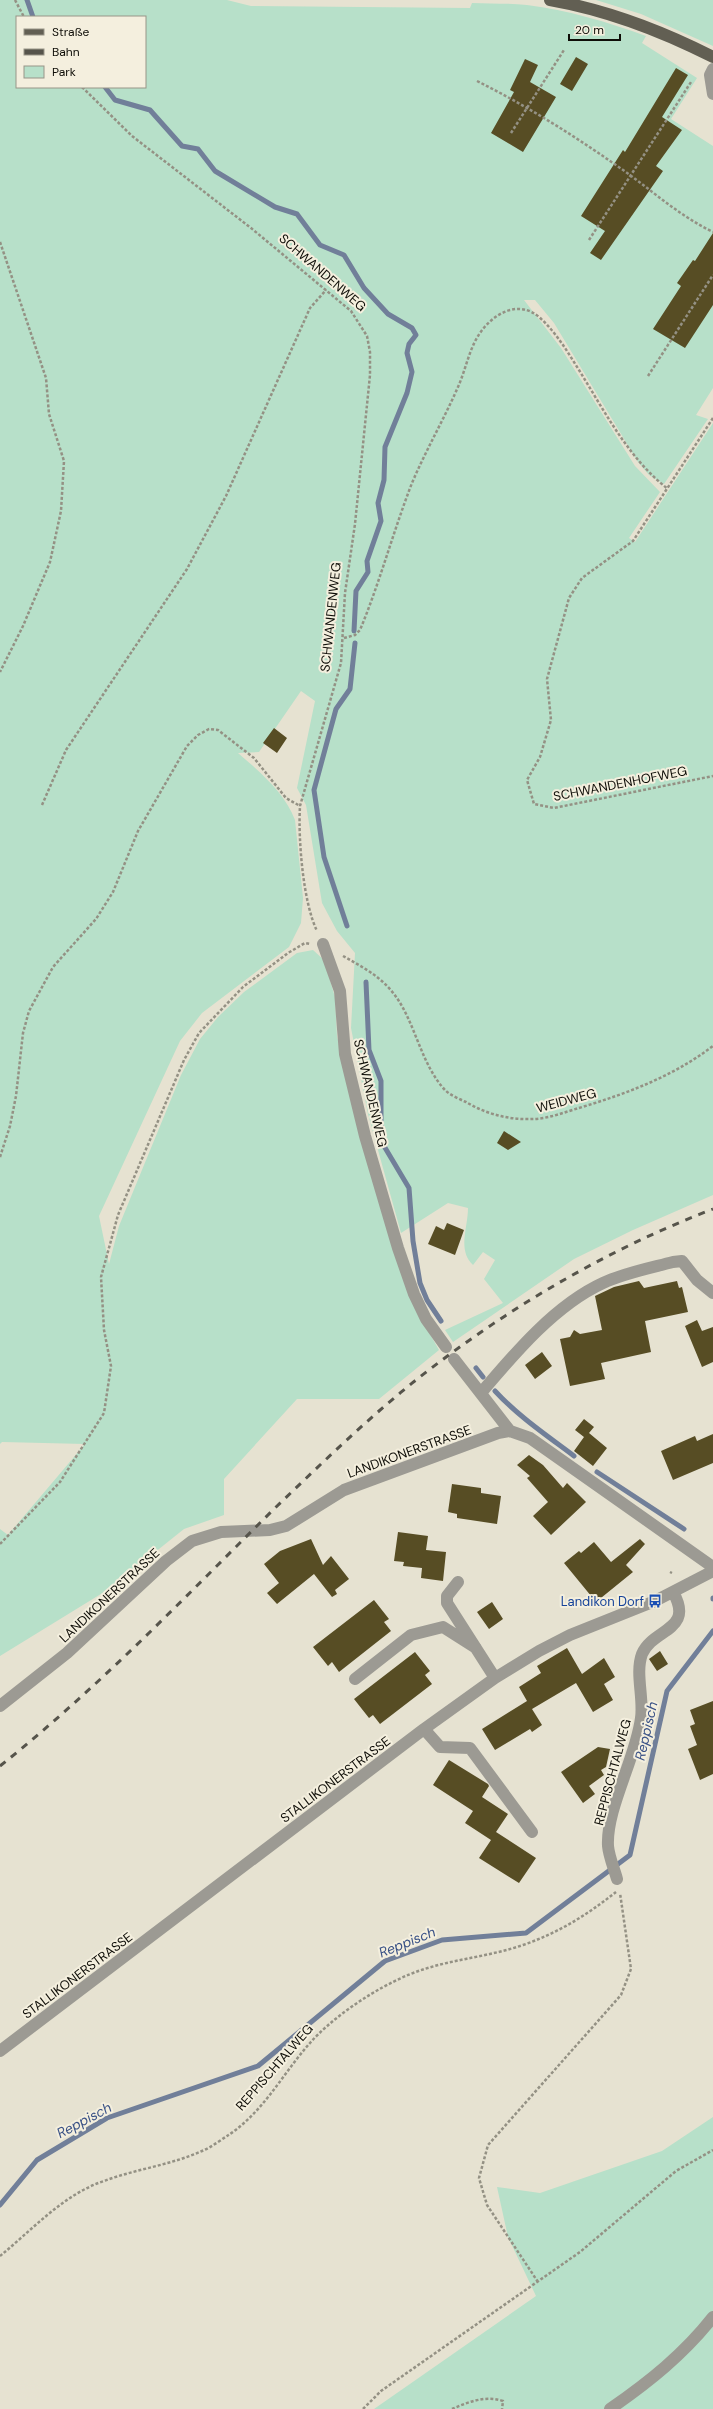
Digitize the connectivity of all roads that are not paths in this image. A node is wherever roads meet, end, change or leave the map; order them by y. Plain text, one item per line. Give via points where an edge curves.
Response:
1 (550, 0) edge
2 (713, 57) edge
3 (713, 69) edge
4 (713, 94) edge
5 (323, 944) road end
6 (713, 1292) edge
7 (446, 1347) dead end
8 (454, 1358) dead end
9 (481, 1393) junction
10 (510, 1431) junction
11 (713, 1567) edge
12 (713, 1571) edge
13 (458, 1582) dead end
14 (673, 1592) junction
15 (476, 1648) junction
16 (495, 1678) junction
17 (355, 1679) dead end
18 (0, 1706) edge
19 (424, 1729) junction
20 (532, 1832) dead end
21 (618, 1884) road end
22 (0, 2051) edge
23 (713, 2317) edge
24 (610, 2409) edge

1 - 2 main road via 598,10 641,25
3 - 4 street via 710,75
5 - 7 street, SCHWANDENWEG via 340,991 345,1054 365,1136 398,1248 426,1319
6 - 9 street via 697,1280 682,1261 603,1283 570,1304 537,1332 513,1355
8 - 9 street
9 - 10 street
10 - 11 street via 530,1438
10 - 18 street, LANDIKONERSTRASSE via 498,1433 344,1490 286,1526 270,1530 220,1532 192,1542 166,1561 67,1653
12 - 14 street, STALLIKONERSTRASSE
13 - 15 street via 446,1596 447,1603
14 - 16 street, STALLIKONERSTRASSE via 570,1635
14 - 21 street, REPPISCHTALWEG via 679,1605 677,1620 671,1628 647,1646 640,1661 642,1716 609,1828 608,1847
15 - 16 street
15 - 17 street via 443,1627 411,1636
16 - 19 street, STALLIKONERSTRASSE
19 - 20 street via 440,1747 470,1748
19 - 22 street, STALLIKONERSTRASSE
23 - 24 street via 669,2366

